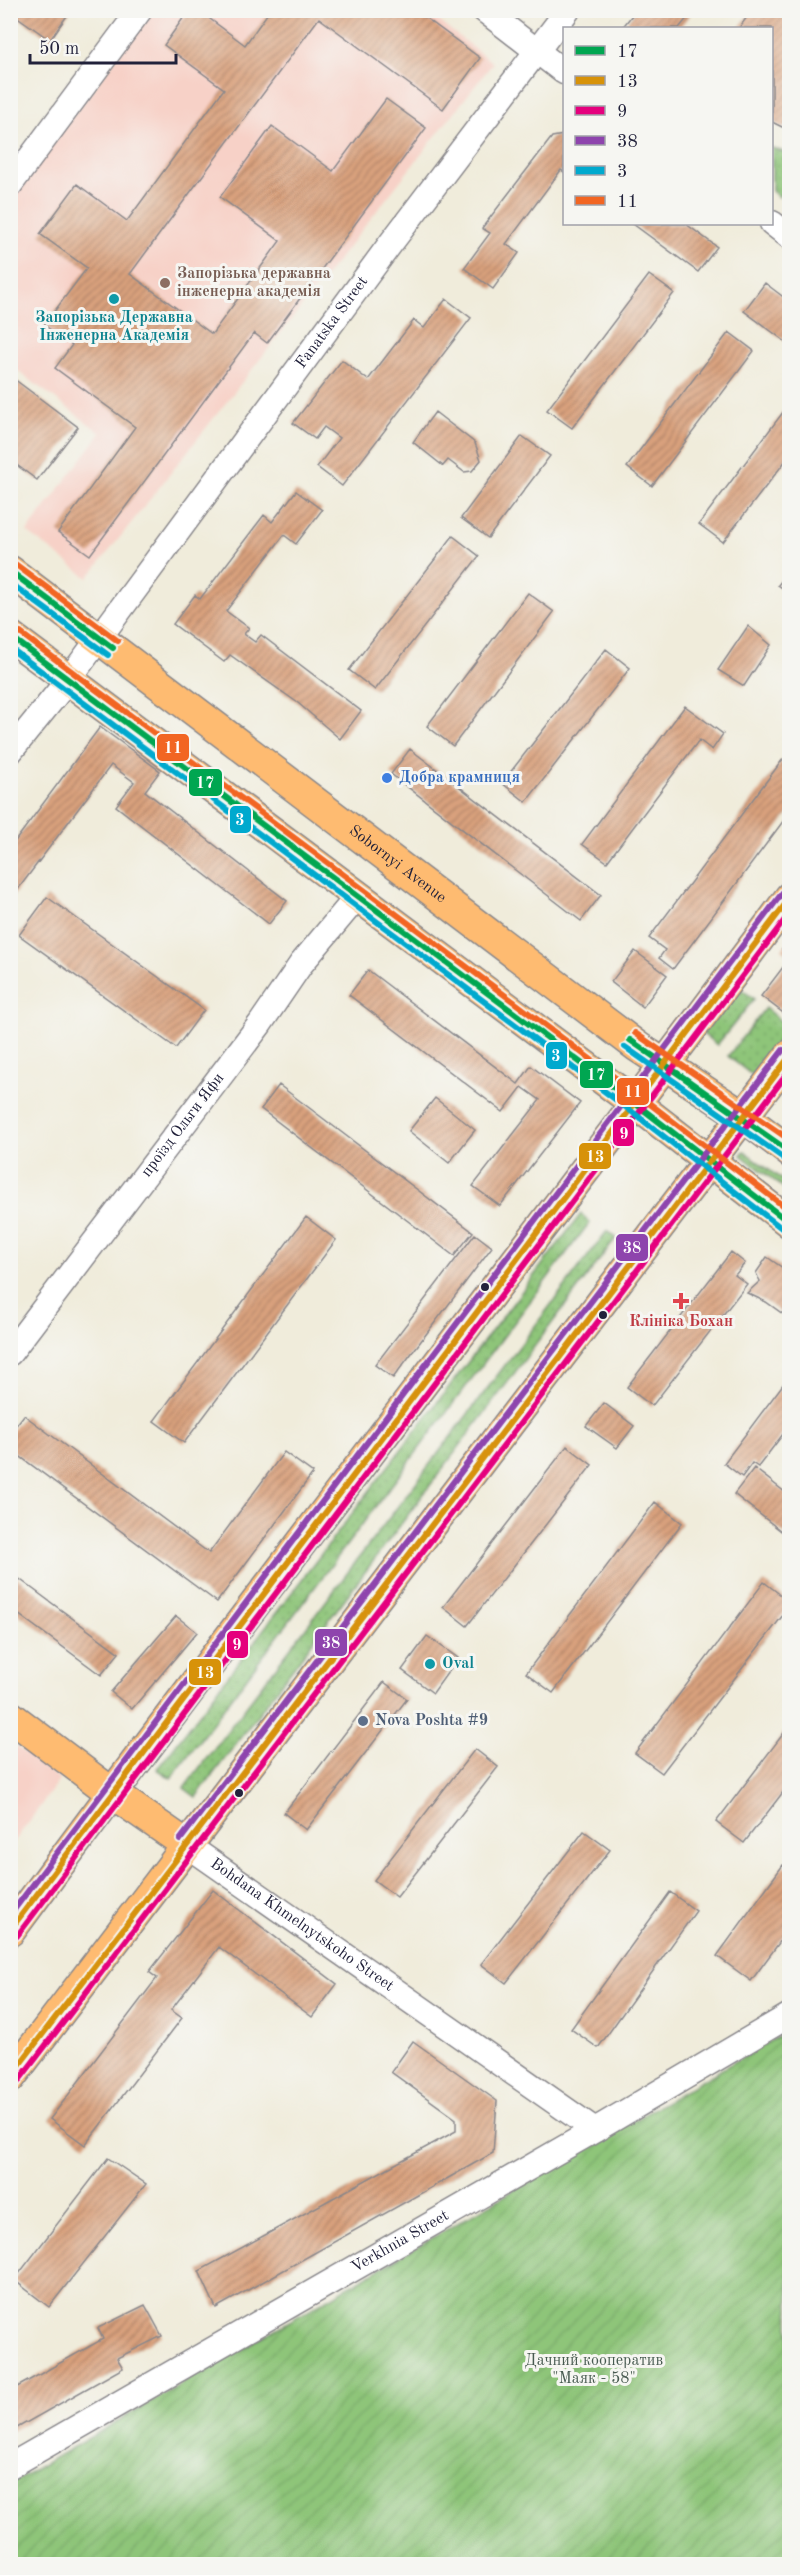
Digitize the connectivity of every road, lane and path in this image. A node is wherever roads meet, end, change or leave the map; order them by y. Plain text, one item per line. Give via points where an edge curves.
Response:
1 (140, 10) edge
2 (484, 10) edge
3 (568, 10) edge
4 (537, 52) junction
5 (563, 71) edge
6 (10, 184) edge
7 (773, 225) edge
8 (789, 237) edge
9 (10, 572) edge
10 (10, 636) edge
11 (99, 638) junction
12 (69, 679) junction
13 (10, 752) edge
14 (357, 897) junction
15 (789, 897) edge
16 (789, 1055) edge
17 (664, 1066) junction
18 (636, 1104) junction
19 (744, 1117) junction
20 (789, 1152) edge
21 (708, 1161) junction
22 (789, 1223) edge
23 (10, 1353) edge
24 (10, 1716) edge
25 (112, 1793) junction
26 (187, 1845) junction
27 (10, 1931) edge
28 (789, 2015) edge
29 (10, 2078) edge
30 (595, 2130) junction
31 (10, 2466) edge

1 - 6 street
2 - 4 street
3 - 4 street, Fanatska Street
4 - 5 street
4 - 11 street, Fanatska Street
7 - 8 street
9 - 11 main road, Sobornyi Avenue
10 - 12 main road
11 - 12 street, Fanatska Street
11 - 17 main road, Sobornyi Avenue
12 - 13 street
12 - 14 main road
14 - 18 main road
14 - 23 street, проїзд Ольги Яфи via 301,964
15 - 17 main road
16 - 19 main road
17 - 18 main road
17 - 19 main road, Sobornyi Avenue
18 - 21 main road
18 - 25 main road
19 - 20 main road, Sobornyi Avenue
19 - 21 main road
21 - 22 main road
21 - 26 main road
24 - 25 main road, Bohdana Khmelnytskoho Street
25 - 26 main road, Bohdana Khmelnytskoho Street
25 - 27 main road
26 - 29 main road
26 - 30 street, Bohdana Khmelnytskoho Street
28 - 30 street, Verkhnia Street
30 - 31 street, Verkhnia Street

